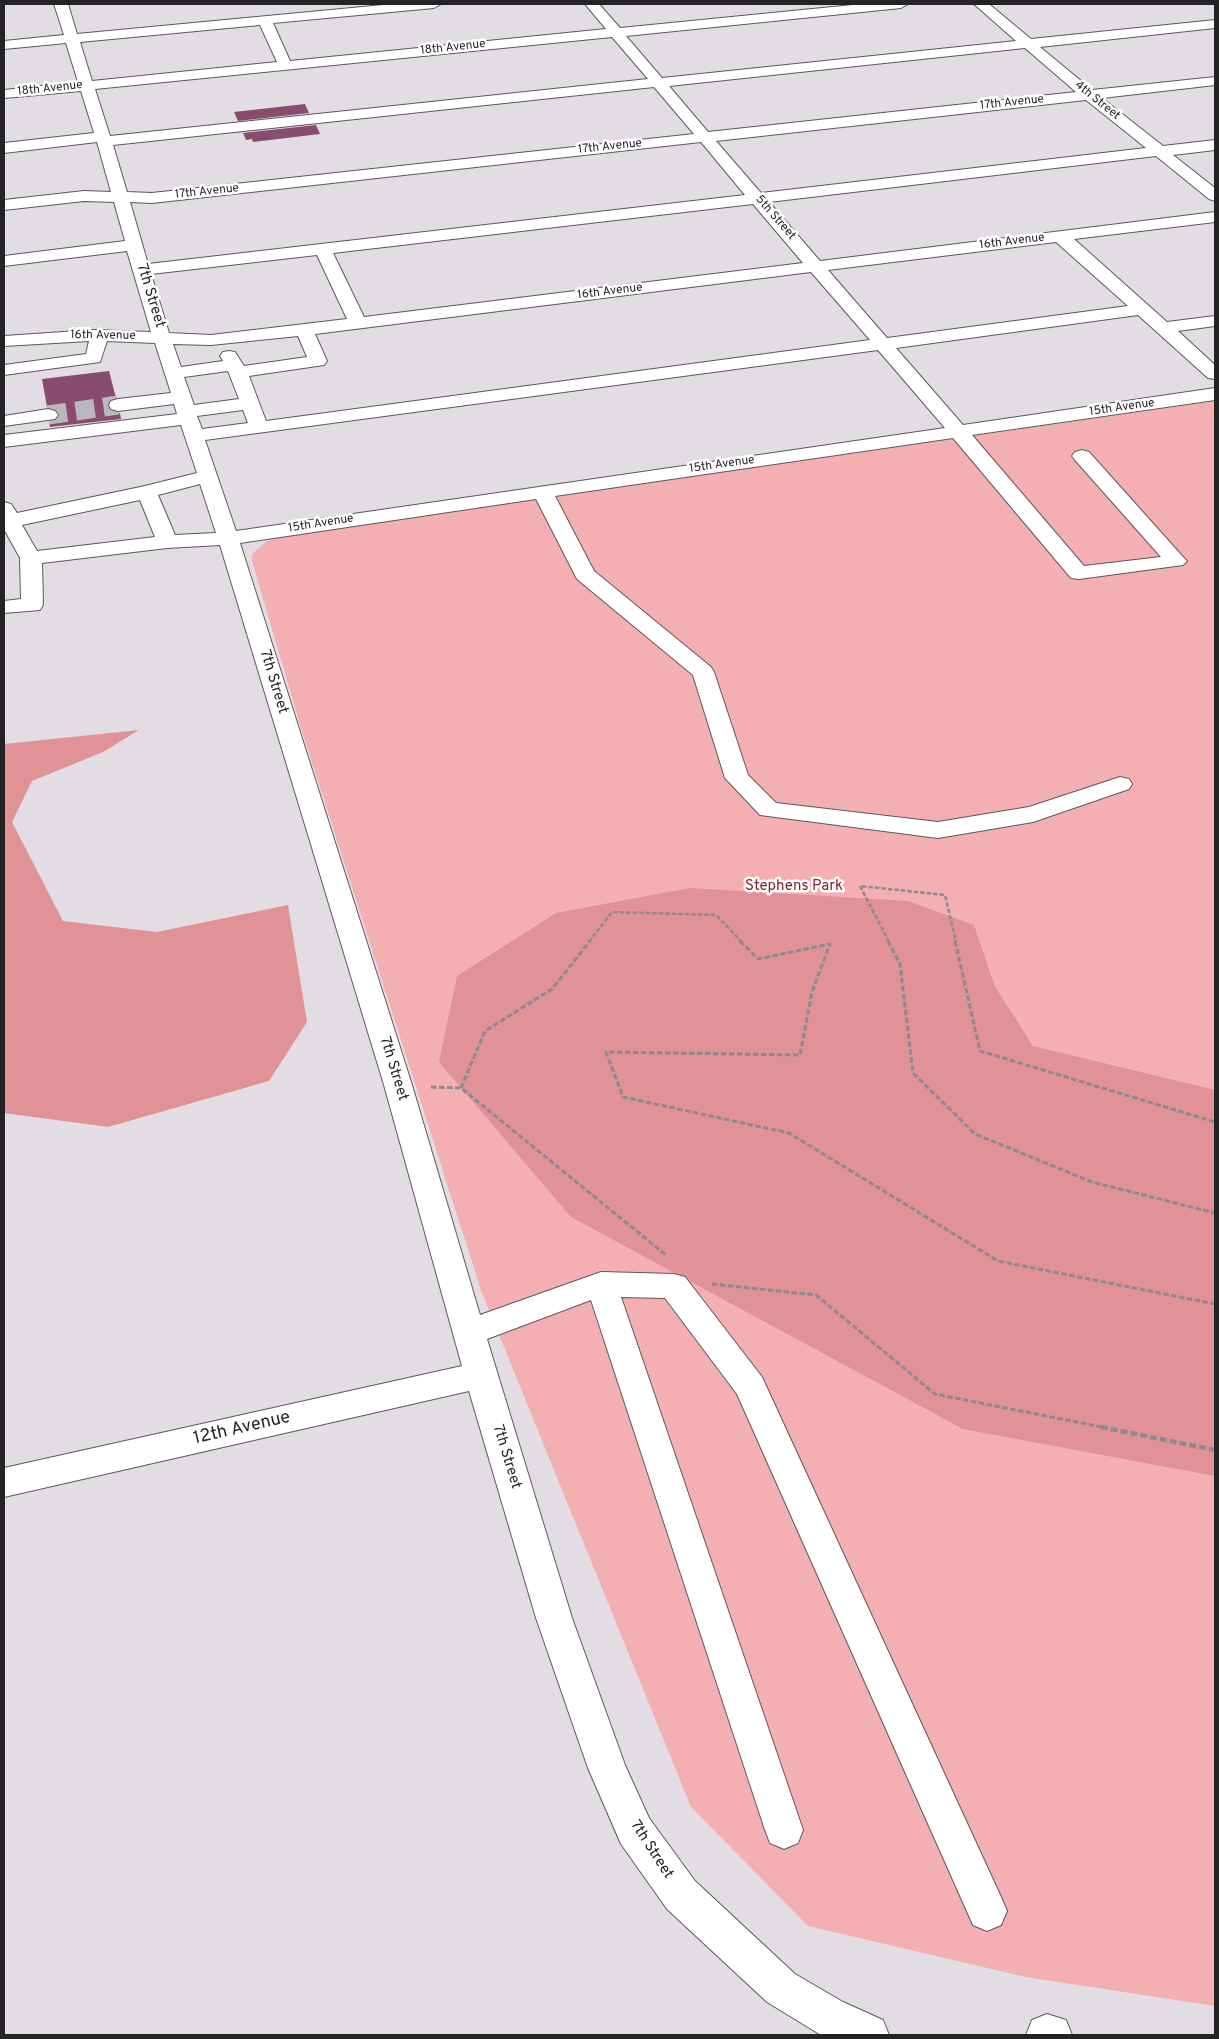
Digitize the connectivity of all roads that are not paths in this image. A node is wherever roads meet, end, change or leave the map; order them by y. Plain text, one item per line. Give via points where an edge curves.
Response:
1 (61, 4) edge
2 (434, 4) edge
3 (592, 4) edge
4 (902, 4) edge
5 (981, 4) edge
6 (852, 6) edge
7 (266, 20) junction
8 (1215, 24) edge
9 (616, 32) junction
10 (72, 38) junction
11 (1029, 44) junction
12 (4, 45) edge
13 (285, 65) junction
14 (1215, 81) edge
15 (657, 82) junction
16 (87, 85) junction
17 (4, 94) edge
18 (1090, 95) junction
19 (706, 136) junction
20 (103, 139) junction
21 (1215, 144) edge
22 (4, 148) edge
23 (1159, 151) junction
24 (1215, 196) edge
25 (120, 197) junction
26 (759, 198) junction
27 (4, 205) edge
28 (1215, 217) edge
29 (1060, 236) junction
30 (134, 245) junction
31 (323, 249) junction
32 (4, 261) edge
33 (816, 266) junction
34 (142, 270) junction
35 (1143, 309) junction
36 (1215, 321) edge
37 (358, 323) junction
38 (1164, 328) junction
39 (99, 336) junction
40 (308, 338) junction
41 (163, 339) junction
42 (211, 340) junction
43 (4, 341) edge
44 (884, 344) junction
45 (234, 365) junction
46 (215, 368) junction
47 (4, 370) edge
48 (174, 373) junction
49 (1215, 374) edge
50 (1215, 394) edge
51 (249, 402) junction
52 (118, 405) tunnel mouth
53 (228, 405) junction
54 (48, 415) tunnel mouth
55 (188, 416) junction
56 (5, 417) edge
57 (259, 428) junction
58 (960, 432) junction
59 (7, 441) edge
60 (1082, 456) dead end
61 (208, 476) junction
62 (542, 491) junction
63 (147, 492) junction
64 (6, 517) edge
65 (228, 538) junction
66 (167, 542) junction
67 (30, 558) junction
68 (4, 607) edge
69 (1120, 784) dead end
70 (601, 1284) junction
71 (469, 1332) junction
72 (481, 1374) junction
73 (4, 1484) edge
74 (784, 1830) dead end
75 (987, 1911) dead end
76 (824, 2026) edge
77 (868, 2035) edge
78 (1047, 2035) edge
79 (1052, 2035) edge

1 - 10 street, 7th Street
2 - 7 street
3 - 9 street, 5th Street
4 - 6 street, 18th Avenue
5 - 11 street, 4th Street
6 - 9 street, 18th Avenue
7 - 10 street
7 - 13 street
8 - 11 street
9 - 13 street, 18th Avenue
9 - 15 street, 5th Street
10 - 12 street
10 - 16 street, 7th Street
11 - 15 street
11 - 18 street, 4th Street
13 - 16 street, 18th Avenue
14 - 18 street, 17th Avenue
15 - 19 street, 5th Street
15 - 20 street
16 - 17 street, 18th Avenue
16 - 20 street, 7th Street
18 - 19 street, 17th Avenue
18 - 23 street, 4th Street
19 - 25 street, 17th Avenue via 152,198
19 - 26 street, 5th Street
20 - 22 street
20 - 25 street, 7th Street
21 - 23 street
23 - 24 street, 4th Street
23 - 26 street
25 - 27 street, 17th Avenue via 84,196
25 - 30 street, 7th Street
26 - 31 street
26 - 33 street, 5th Street
28 - 29 street, 16th Avenue
29 - 33 street, 16th Avenue
29 - 35 street
30 - 32 street
30 - 34 street, 7th Street
31 - 34 street
31 - 37 street
33 - 37 street, 16th Avenue
33 - 44 street, 5th Street
34 - 41 street, 7th Street
35 - 38 street
35 - 44 street
36 - 38 street
37 - 40 street, 16th Avenue
38 - 49 street
39 - 41 street, 16th Avenue
39 - 43 street, 16th Avenue
39 - 47 street via 94,358
40 - 42 street, 16th Avenue
40 - 45 street via 318,361
41 - 42 street, 16th Avenue
41 - 48 street, 7th Street
42 - 45 street
44 - 57 street
44 - 58 street, 5th Street
45 - 46 street
45 - 51 street
46 - 48 street
46 - 53 street
48 - 55 street, 7th Street
50 - 58 street, 15th Avenue
51 - 53 street
51 - 57 street
52 - 55 street
53 - 55 street
54 - 56 street
55 - 57 street
55 - 59 street
55 - 61 street, 7th Street
56 - 59 street
58 - 60 street, 5th Street via 1079,573 1176,561
58 - 62 street, 15th Avenue
61 - 63 street
61 - 65 street, 7th Street
62 - 65 street, 15th Avenue
62 - 69 street via 585,574 703,672 737,778 769,810 938,830 1033,814
63 - 64 street
63 - 66 street
64 - 67 street
65 - 66 street, 15th Avenue
65 - 71 street, 7th Street via 398,1085
66 - 67 street, 15th Avenue
67 - 68 street via 32,605
70 - 71 street
70 - 74 street
70 - 75 street via 674,1286 750,1386
71 - 72 street, 7th Street
72 - 73 street, 12th Avenue
72 - 76 street, 7th Street via 554,1618 607,1768 635,1831 681,1895
76 - 77 street, 7th Street
78 - 79 street

